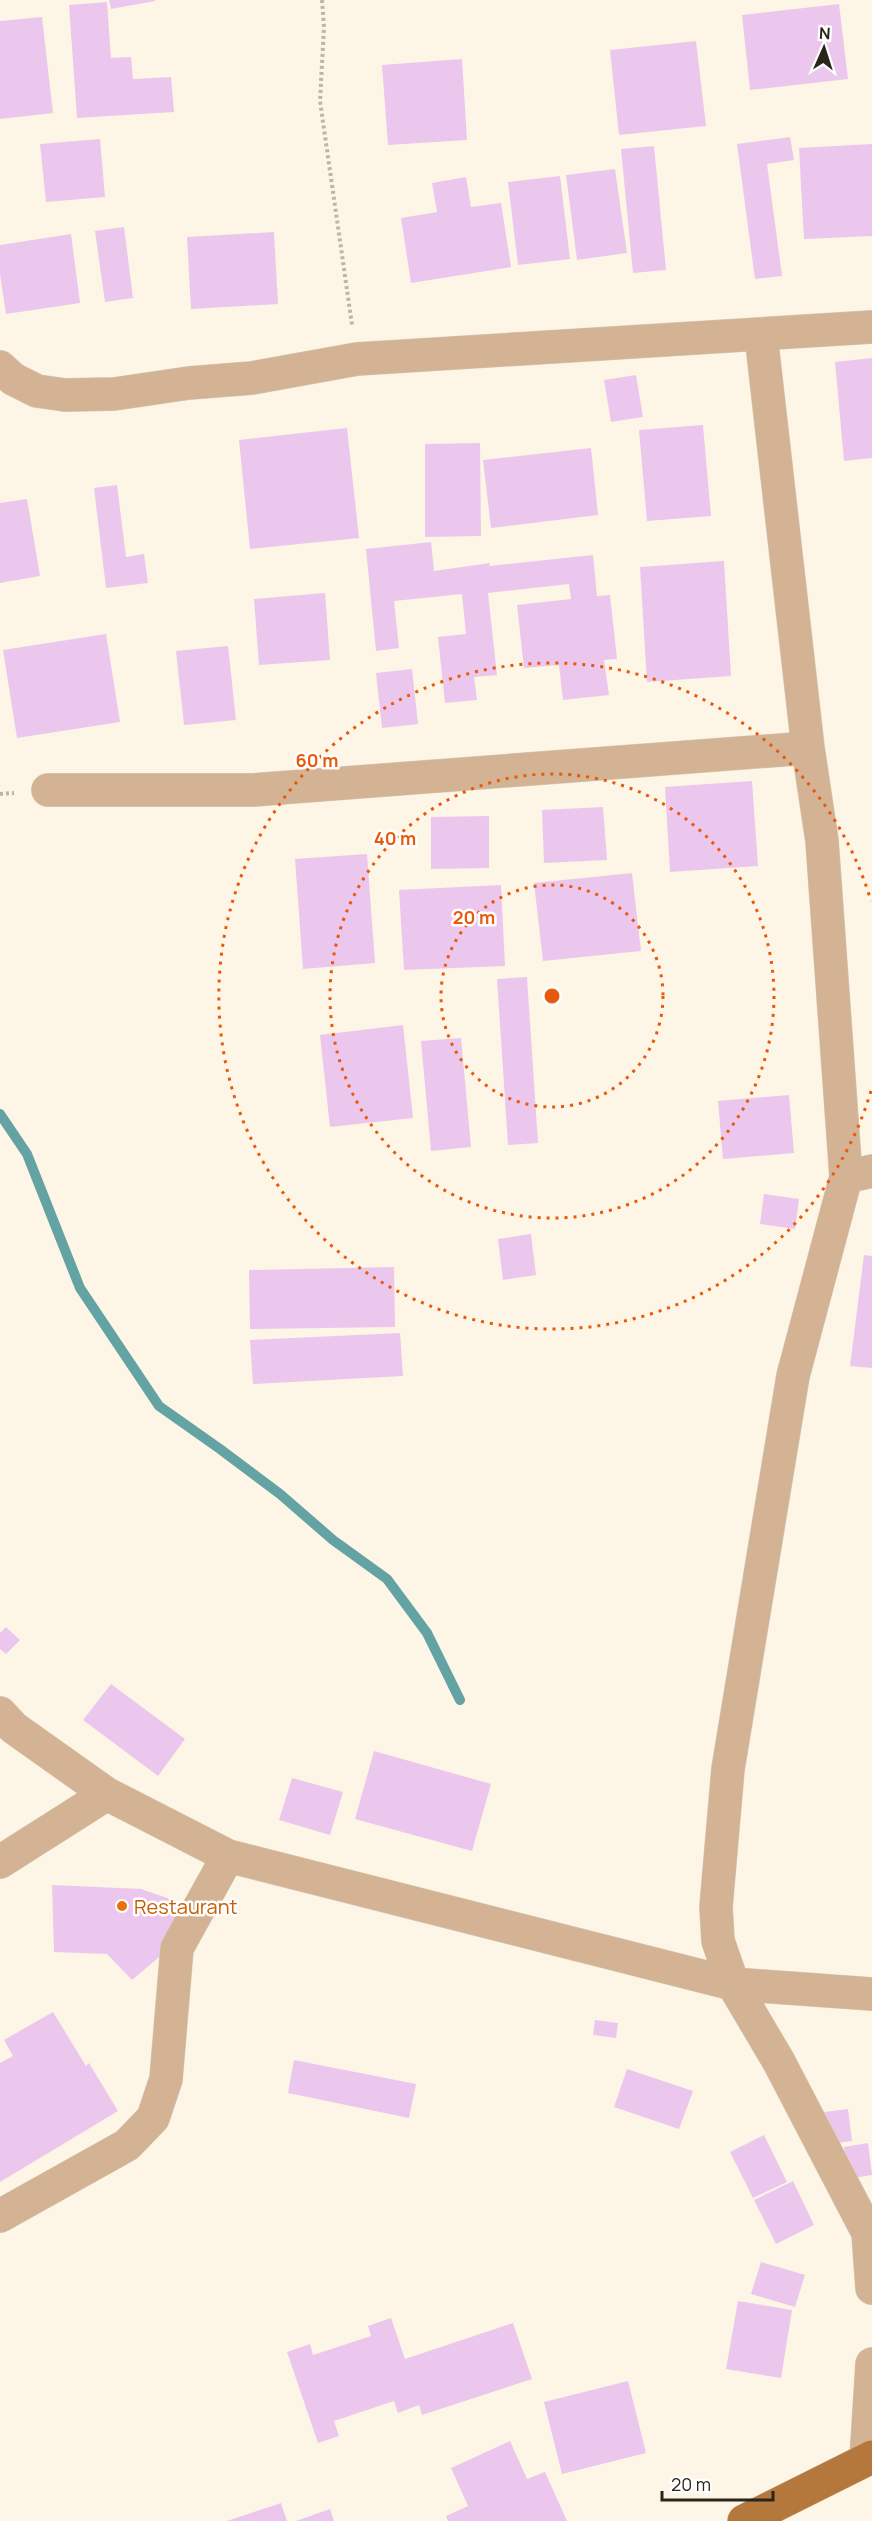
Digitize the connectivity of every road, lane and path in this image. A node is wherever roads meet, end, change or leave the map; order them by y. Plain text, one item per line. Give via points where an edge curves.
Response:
1 (322, 0) edge
2 (872, 327) edge
3 (761, 335) junction
4 (357, 359) junction
5 (0, 367) edge
6 (808, 748) junction
7 (48, 790) dead end
8 (859, 1174) edge
9 (0, 1713) edge
10 (108, 1794) junction
11 (228, 1856) junction
12 (0, 1862) edge
13 (733, 1984) junction
14 (872, 1994) edge
15 (0, 2217) edge
16 (870, 2234) edge
17 (872, 2288) edge
18 (872, 2364) edge
19 (869, 2458) edge
20 (747, 2521) edge

1 - 4 path via 320,101
2 - 3 street
3 - 4 street
3 - 6 street
4 - 5 street via 252,378 114,394 37,391
6 - 7 street via 252,790
6 - 8 street
8 - 13 street via 793,1376 728,1769 716,1907 718,1941
9 - 10 street via 14,1728
10 - 11 street
10 - 12 street
11 - 13 street
11 - 15 street via 177,1948 166,2079 153,2118 127,2145
13 - 14 street
13 - 16 street
16 - 17 street
18 - 19 street
19 - 20 main road

